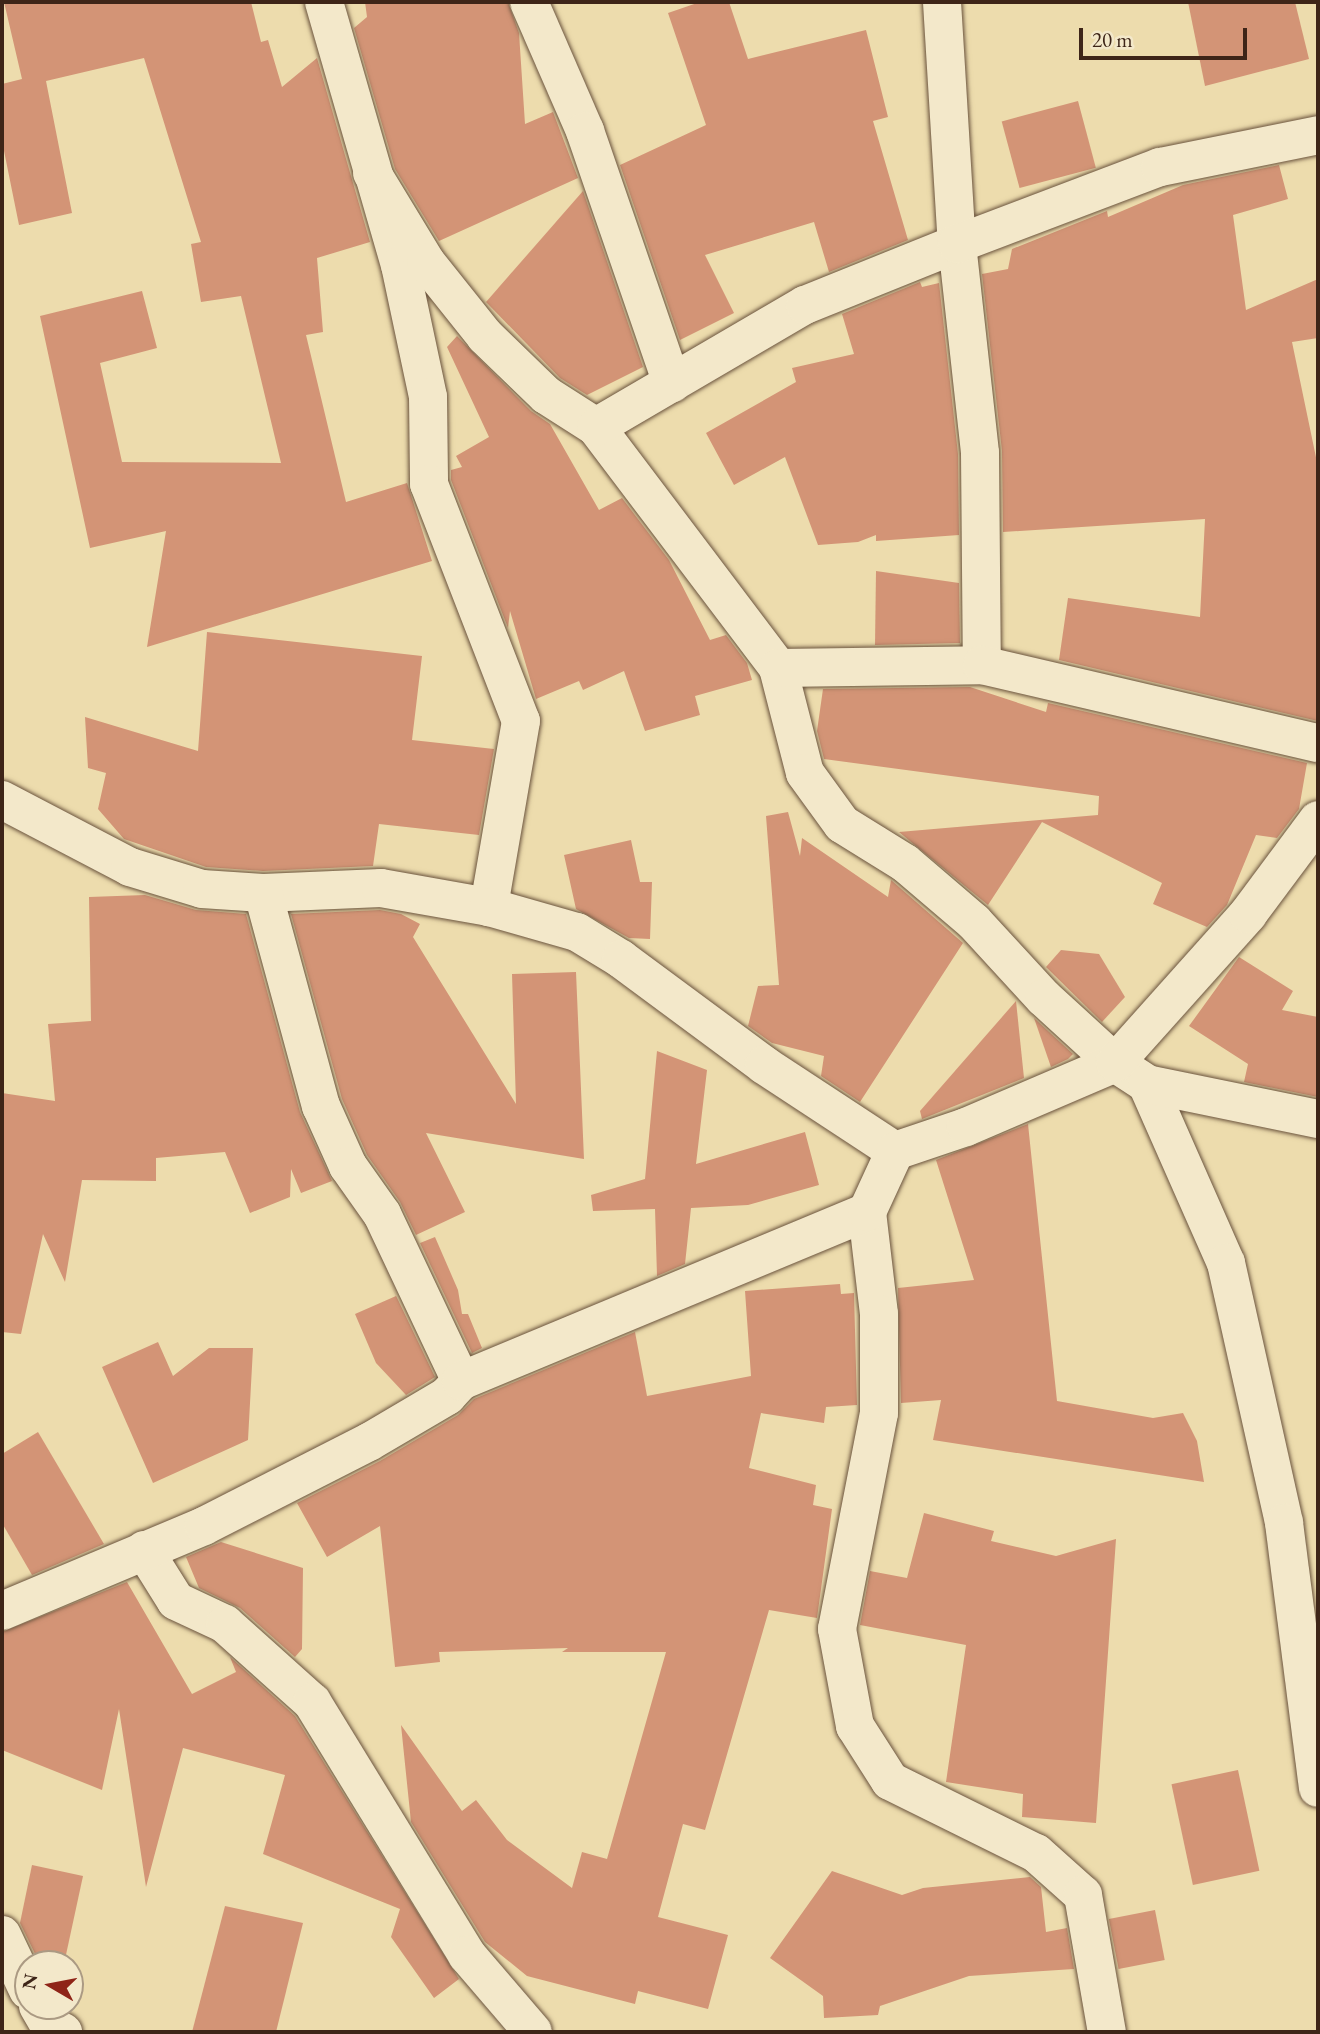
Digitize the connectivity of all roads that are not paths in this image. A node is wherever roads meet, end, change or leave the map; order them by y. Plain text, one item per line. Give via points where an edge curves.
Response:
1 (324, 2) edge
2 (529, 2) edge
3 (942, 2) edge
4 (1318, 135) edge
5 (372, 173) junction
6 (957, 244) junction
7 (672, 383) junction
8 (596, 427) junction
9 (982, 665) junction
10 (778, 668) junction
11 (1318, 743) edge
12 (2, 800) edge
13 (1318, 820) edge
14 (263, 893) junction
15 (489, 907) junction
16 (1115, 1063) junction
17 (1147, 1084) junction
18 (1318, 1119) edge
19 (895, 1151) junction
20 (867, 1212) junction
21 (461, 1381) junction
22 (1284, 1523) junction
23 (1318, 1542) edge
24 (144, 1550) junction
25 (2, 1611) edge
26 (1318, 1788) edge
27 (2, 1935) edge
28 (14, 1960) edge
29 (46, 2020) edge
30 (63, 2032) edge
31 (533, 2032) edge
32 (1107, 2032) edge

1 - 5 street
2 - 7 street via 585,131
3 - 6 street
4 - 6 street via 1160,167
5 - 8 street via 426,262 485,336 546,395
5 - 15 street via 400,265 428,397 429,484 521,721
6 - 7 street via 806,305
6 - 9 street via 980,453
7 - 8 street
8 - 10 street
9 - 10 street
9 - 11 street
10 - 16 street via 805,772 842,824 905,863 974,922 1044,998
12 - 14 street via 130,867 202,889
13 - 16 street via 1248,914
14 - 15 street via 381,888
14 - 21 street via 321,1106 348,1166 382,1214
15 - 19 street via 588,939 764,1065
16 - 17 street
16 - 19 street via 966,1127
17 - 18 street
17 - 22 street via 1226,1263
19 - 20 street
20 - 21 street
20 - 32 street via 879,1314 879,1413 837,1629 855,1726 890,1781 1036,1853 1083,1895
21 - 24 street via 447,1396 369,1442 204,1526
22 - 23 street
22 - 26 street
24 - 25 street
24 - 31 street via 176,1601 226,1624 312,1702 467,1955
27 - 28 street
29 - 30 street

